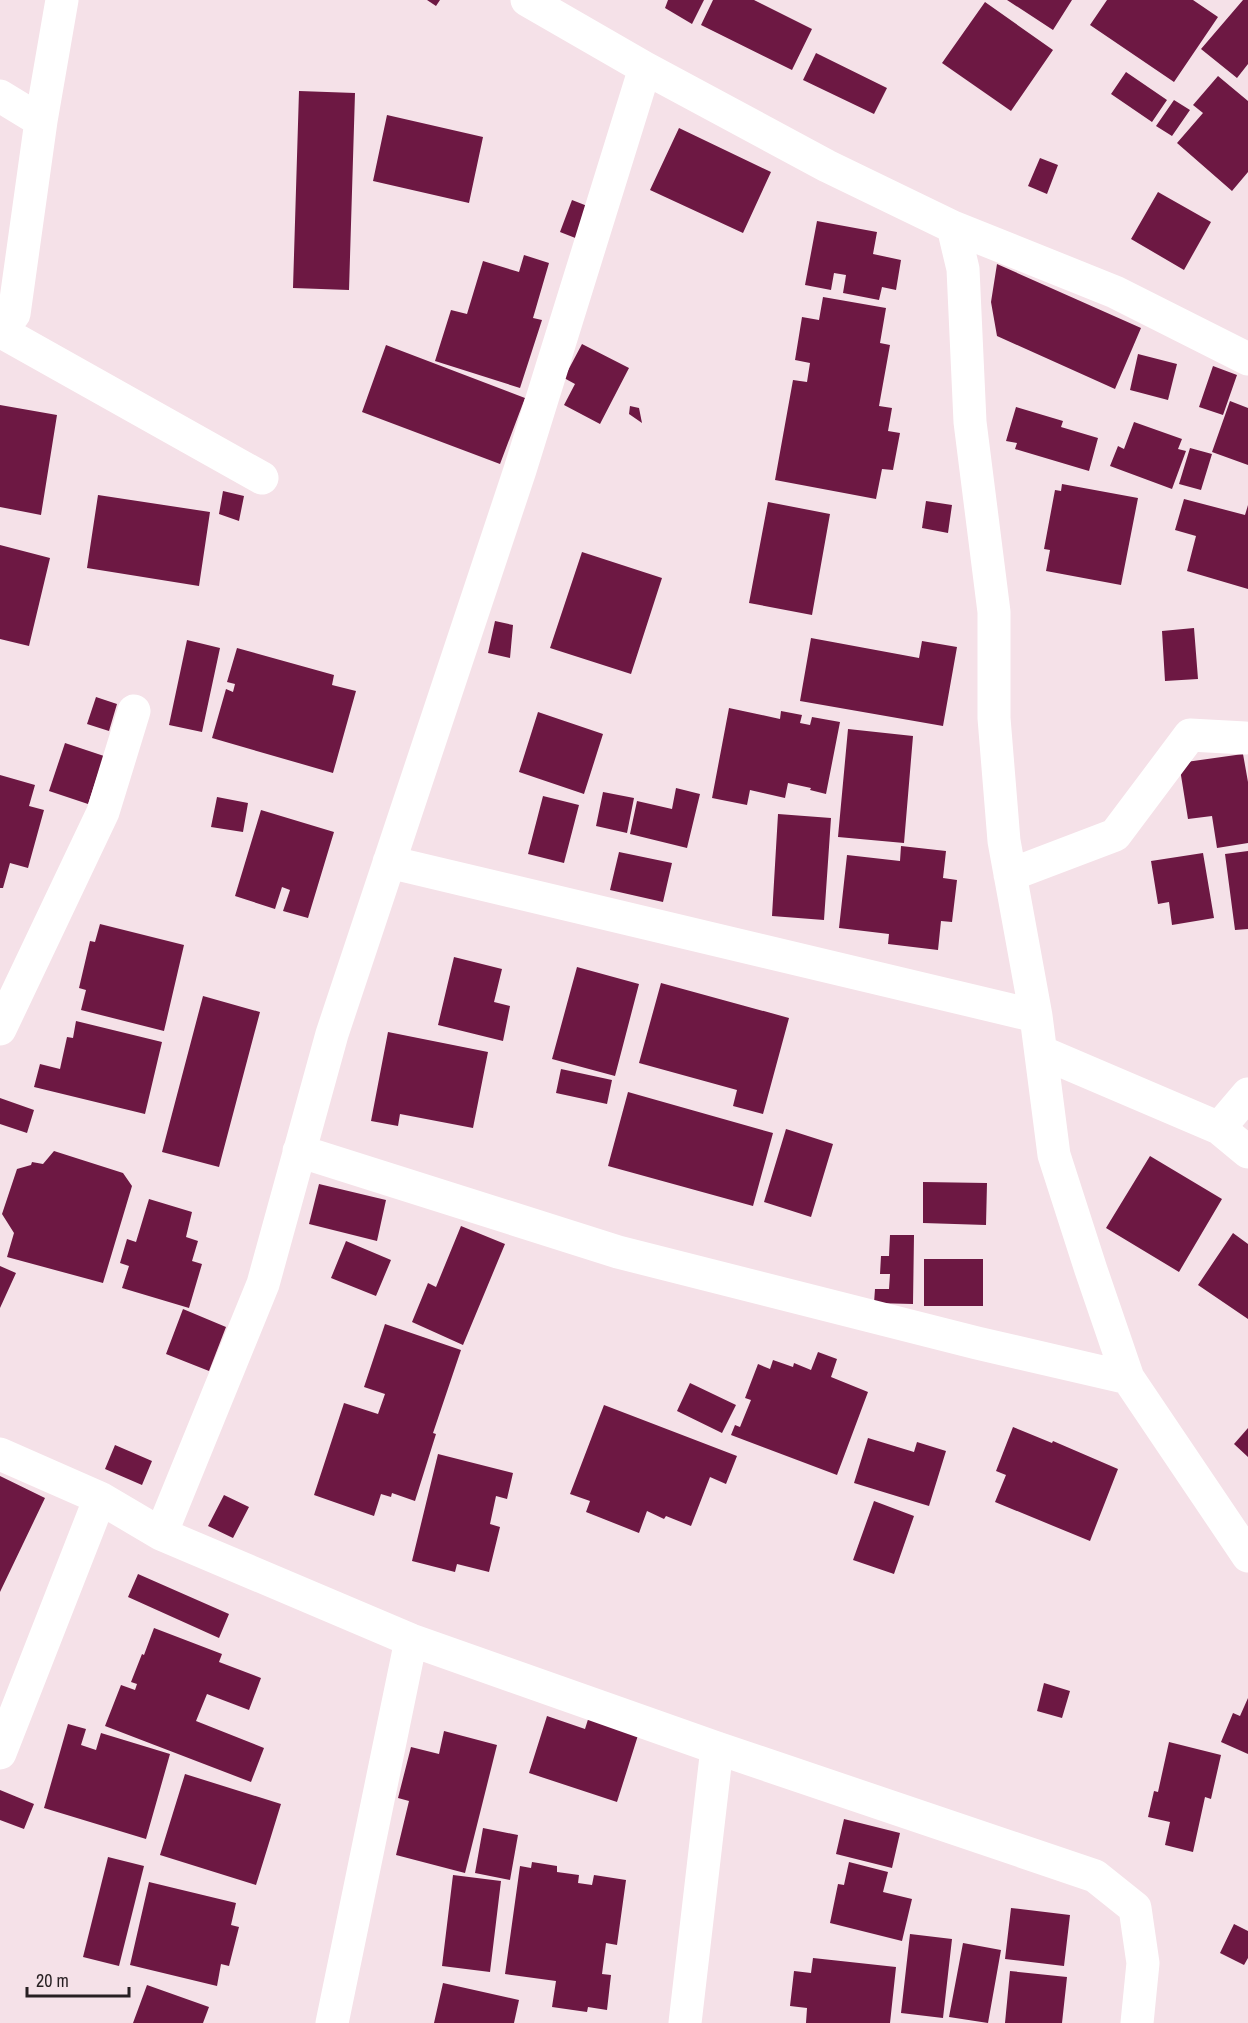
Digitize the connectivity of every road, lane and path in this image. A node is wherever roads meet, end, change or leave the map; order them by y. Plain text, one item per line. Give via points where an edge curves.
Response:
1 (62, 0) edge
2 (526, 0) edge
3 (645, 68) junction
4 (0, 96) edge
5 (41, 121) junction
6 (953, 227) junction
7 (0, 330) edge
8 (1248, 358) edge
9 (262, 478) dead end
10 (135, 711) dead end
11 (1245, 738) dead end
12 (389, 862) junction
13 (1010, 875) junction
14 (1036, 1016) junction
15 (0, 1029) edge
16 (1041, 1052) junction
17 (1248, 1094) edge
18 (1219, 1128) junction
19 (299, 1151) junction
20 (1248, 1152) edge
21 (1128, 1378) junction
22 (0, 1454) edge
23 (100, 1498) junction
24 (161, 1534) junction
25 (1248, 1556) edge
26 (411, 1640) junction
27 (717, 1748) junction
28 (0, 1753) edge
29 (332, 2023) edge
30 (685, 2023) edge
31 (1137, 2023) edge

1 - 5 street
2 - 3 street
3 - 6 street via 827,166
3 - 12 street via 520,470
4 - 5 street
5 - 7 street via 14,314
6 - 8 street via 1115,292
6 - 13 street via 963,269 970,422 994,612 994,718
7 - 9 street
10 - 15 street via 103,812
11 - 13 street via 1190,735 1115,835
12 - 14 street
12 - 19 street via 332,1034
13 - 14 street
14 - 16 street
16 - 18 street
16 - 21 street via 1054,1155
17 - 18 street
18 - 20 street
19 - 21 street via 618,1252
19 - 24 street via 263,1284
21 - 25 street
22 - 23 street
23 - 24 street
23 - 28 street
24 - 26 street
26 - 27 street
26 - 29 street
27 - 30 street
27 - 31 street via 1095,1876 1135,1908 1143,1963

